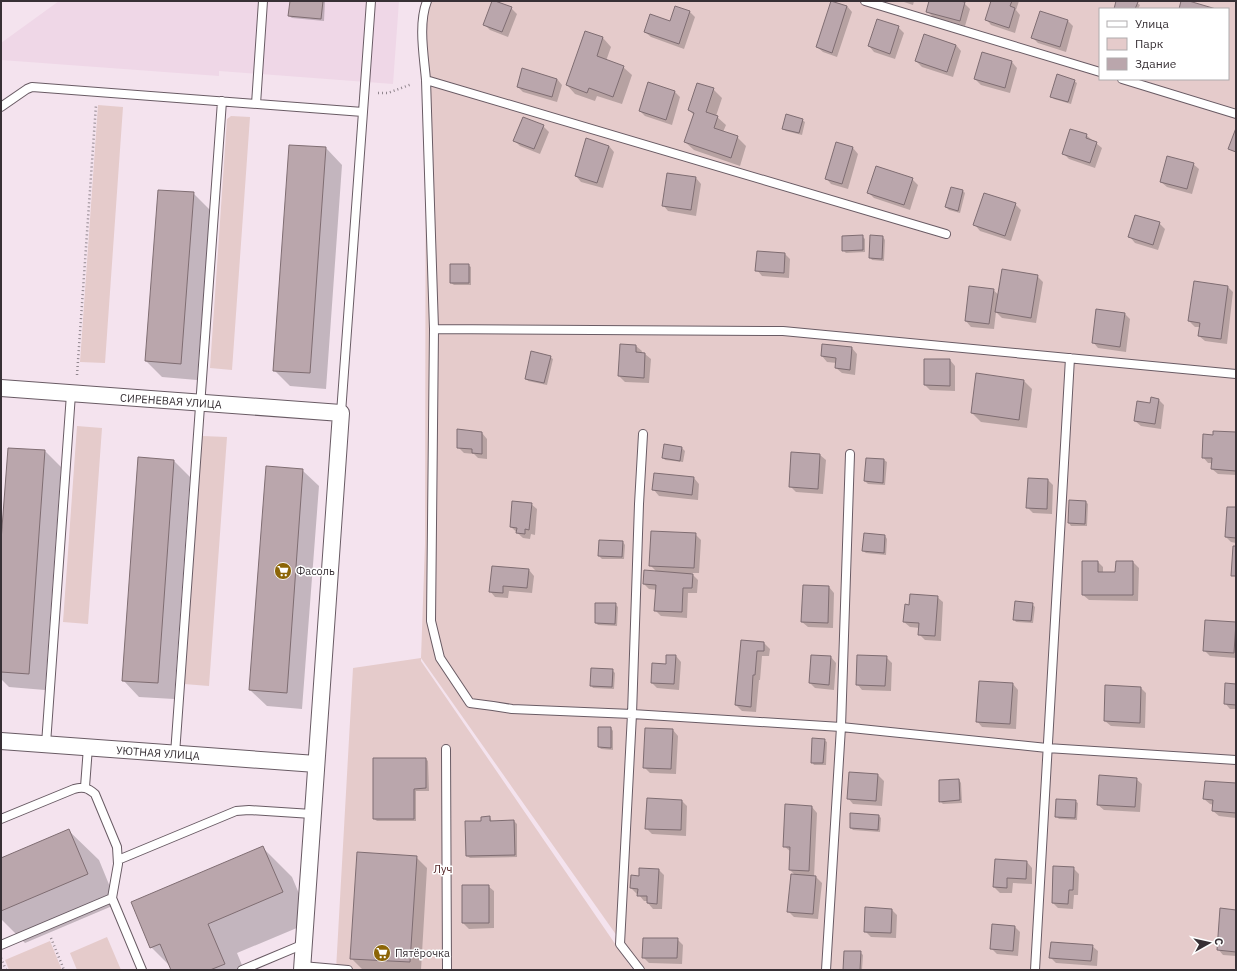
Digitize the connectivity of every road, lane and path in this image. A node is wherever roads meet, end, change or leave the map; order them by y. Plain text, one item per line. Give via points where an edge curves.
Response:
1 (264, 1) edge
2 (371, 1) edge
3 (427, 1) edge
4 (865, 1) edge
5 (1099, 72) edge
6 (426, 80) junction
7 (1125, 80) edge
8 (97, 92) junction
9 (364, 94) junction
10 (222, 101) junction
11 (256, 104) junction
12 (1, 107) edge
13 (363, 112) junction
14 (1236, 114) edge
15 (946, 234) dead end
16 (434, 329) junction
17 (1070, 358) junction
18 (1236, 374) edge
19 (1, 388) edge
20 (74, 394) junction
21 (200, 403) junction
22 (341, 413) junction
23 (643, 434) dead end
24 (850, 454) dead end
25 (632, 714) junction
26 (841, 727) junction
27 (1, 741) edge
28 (46, 744) junction
29 (88, 748) junction
30 (1047, 748) junction
31 (446, 749) dead end
32 (174, 754) junction
33 (1236, 760) edge
34 (316, 764) junction
35 (85, 787) junction
36 (312, 814) junction
37 (1, 819) edge
38 (118, 860) junction
39 (112, 898) junction
40 (46, 926) junction
41 (304, 944) junction
42 (1, 945) edge
43 (1, 958) edge
44 (302, 968) edge
45 (6, 970) edge
46 (64, 970) edge
47 (142, 970) edge
48 (242, 970) edge
49 (348, 970) edge
50 (447, 970) edge
51 (640, 970) edge
52 (826, 970) edge
53 (1035, 970) edge

1 - 11 lane
2 - 9 lane
3 - 6 lane via 423,11
4 - 5 lane
6 - 9 path via 388,92
6 - 15 lane
6 - 16 lane
7 - 14 lane
8 - 10 lane
8 - 12 lane via 29,88
8 - 20 path
9 - 13 lane
10 - 11 lane
10 - 21 lane
11 - 13 lane
13 - 22 lane
16 - 17 lane via 783,331
16 - 25 lane via 431,621 440,658 470,703 512,709
17 - 18 lane
17 - 30 lane
19 - 20 street, СИРЕНЕВАЯ УЛИЦА
20 - 21 street, СИРЕНЕВАЯ УЛИЦА
20 - 28 lane
21 - 22 street, СИРЕНЕВАЯ УЛИЦА
21 - 32 lane
22 - 34 street
23 - 25 lane
24 - 26 lane
25 - 26 lane
25 - 51 lane via 620,944
26 - 30 lane
26 - 52 lane
27 - 28 street, УЮТНАЯ УЛИЦА
28 - 29 street, УЮТНАЯ УЛИЦА
29 - 32 street, УЮТНАЯ УЛИЦА
29 - 35 lane
30 - 33 lane
30 - 53 lane
31 - 50 lane
32 - 34 street, УЮТНАЯ УЛИЦА
34 - 36 street
35 - 37 lane via 74,789
35 - 38 lane via 95,794 117,847
36 - 38 lane via 236,811
36 - 41 street
38 - 39 lane
39 - 40 lane
39 - 47 lane
40 - 42 lane
40 - 46 path
41 - 44 street
41 - 48 lane
43 - 45 path
44 - 49 lane

